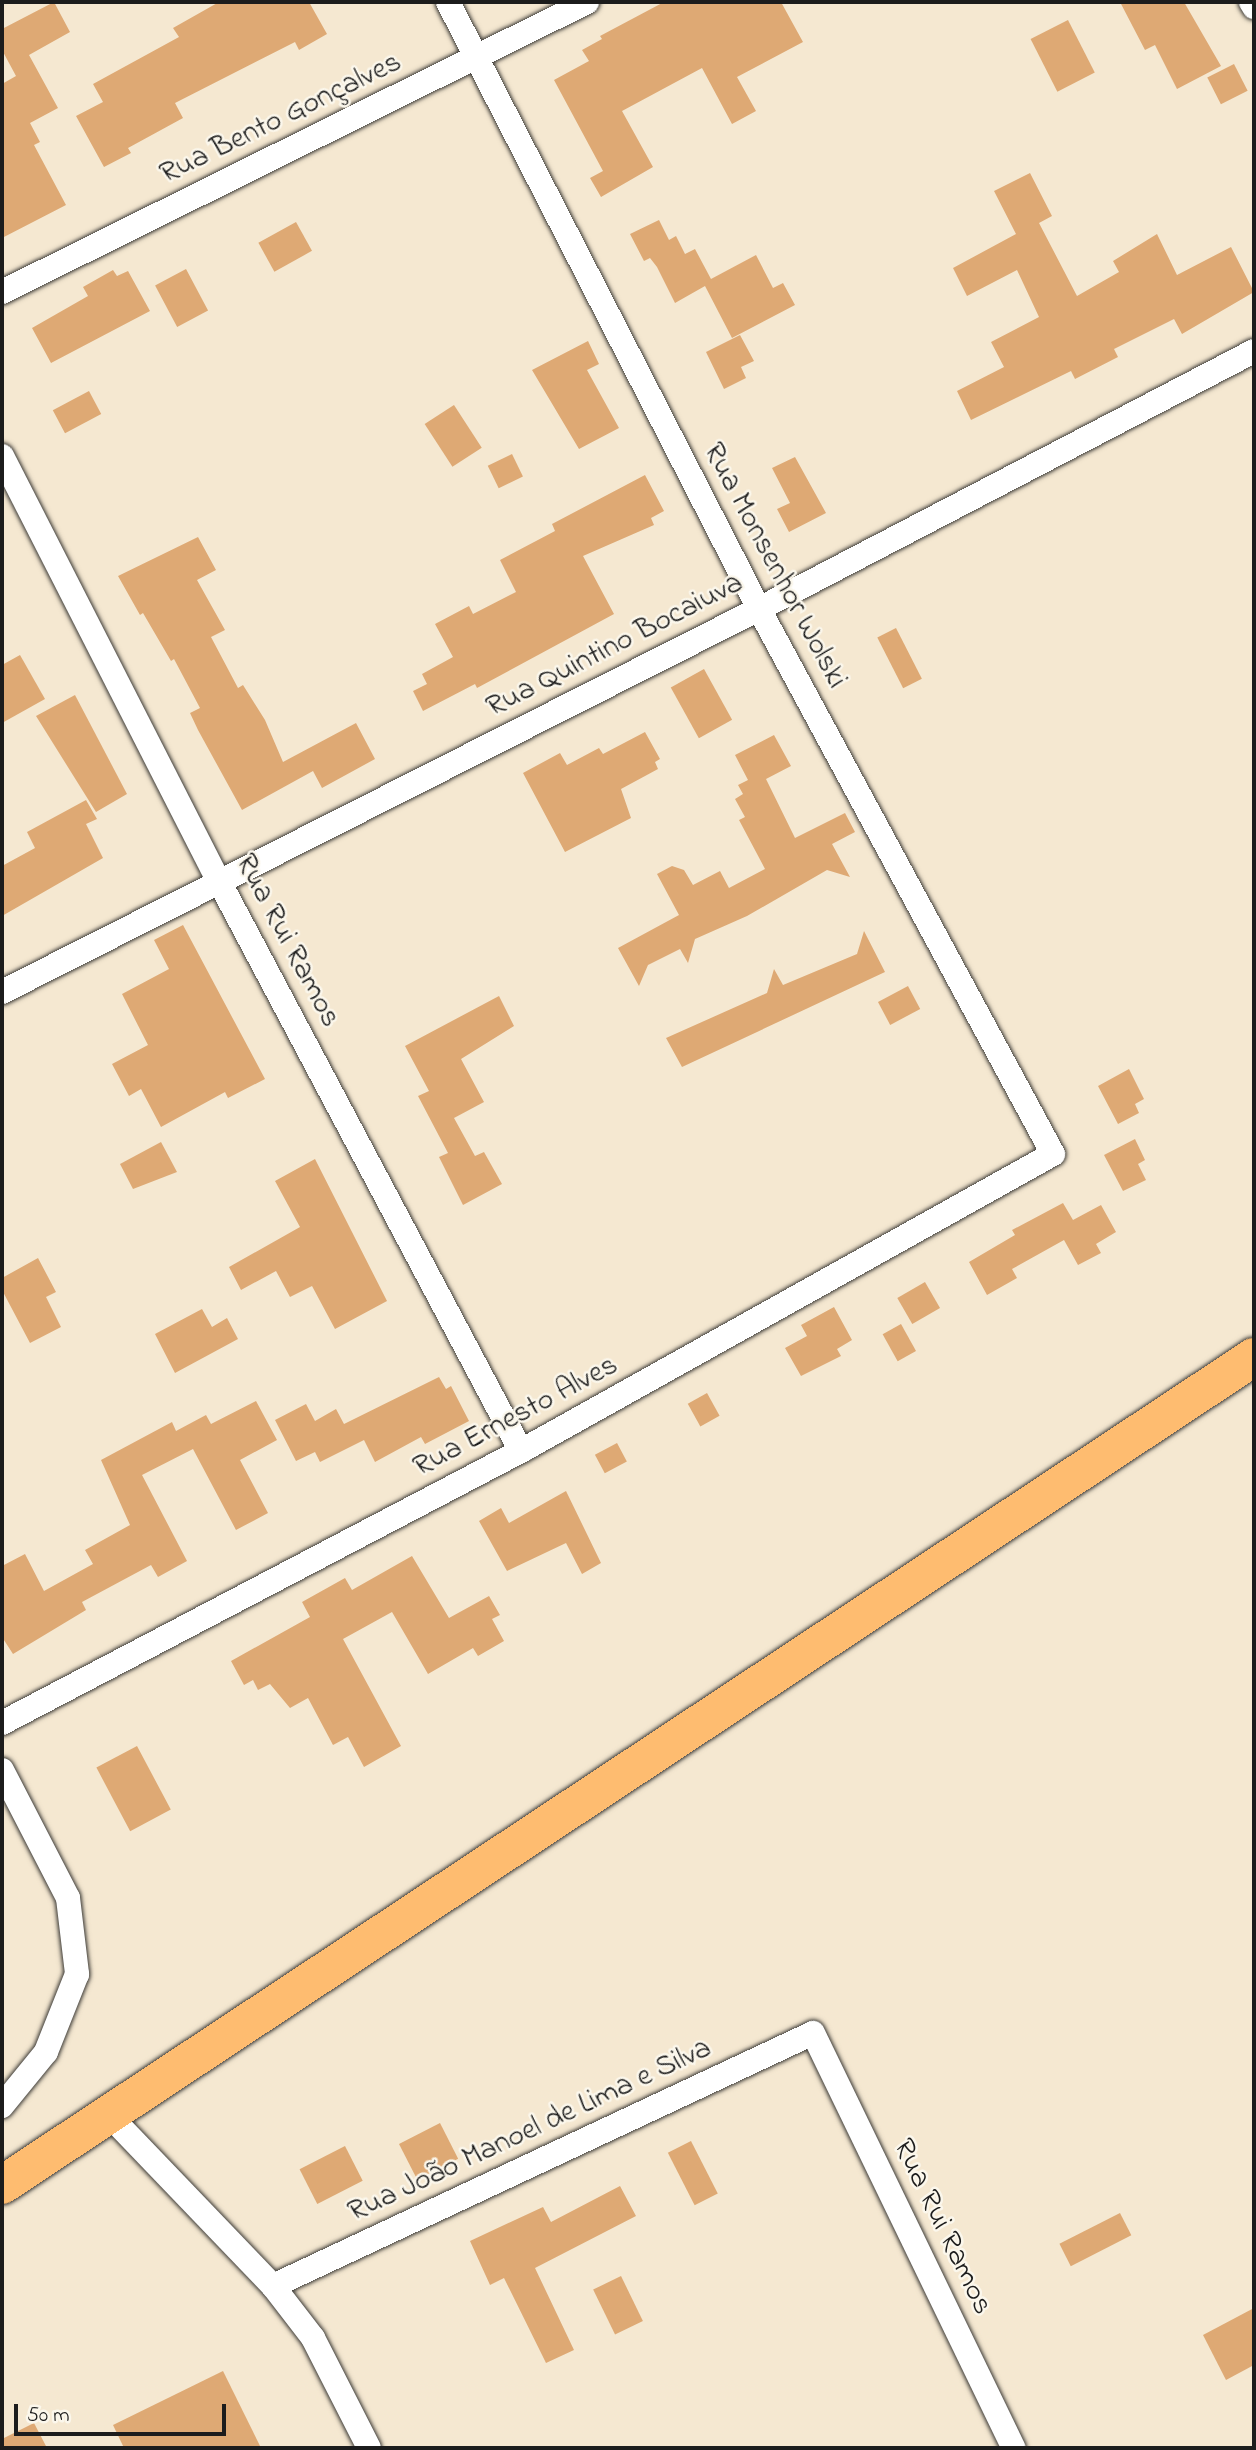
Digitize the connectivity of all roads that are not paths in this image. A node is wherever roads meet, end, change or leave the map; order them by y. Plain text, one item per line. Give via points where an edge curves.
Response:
1 (448, 2) edge
2 (587, 2) edge
3 (1251, 2) edge
4 (1254, 7) edge
5 (476, 57) junction
6 (2, 292) edge
7 (1254, 351) edge
8 (2, 457) edge
9 (759, 609) junction
10 (220, 883) junction
11 (2, 992) edge
12 (1054, 1154) joint
13 (1254, 1357) edge
14 (521, 1451) junction
15 (2, 1723) edge
16 (2, 1770) edge
17 (813, 2033) joint
18 (2, 2106) edge
19 (109, 2115) junction
20 (2, 2185) edge
21 (272, 2286) junction
22 (369, 2448) edge
23 (1014, 2448) edge

1 - 5 street, Rua Monsenhor Wolski
2 - 5 street, Rua Bento Gonçalves
3 - 4 street
5 - 6 street, Rua Bento Gonçalves
5 - 9 street, Rua Monsenhor Wolski
7 - 9 street, Rua Quintino Bocaiuva
8 - 10 street, Rua Rui Ramos
9 - 10 street, Rua Quintino Bocaiuva
9 - 12 street, Rua Monsenhor Wolski
10 - 11 street, Rua Quintino Bocaiuva
10 - 14 street, Rua Rui Ramos
12 - 14 street, Rua Ernesto Alves
13 - 19 highway
14 - 15 street, Rua Ernesto Alves
16 - 18 street via 68,1898 78,1974 46,2052
17 - 21 street, Rua João Manoel de Lima e Silva
17 - 23 street, Rua Rui Ramos
19 - 20 highway
19 - 21 street
21 - 22 street via 313,2338

